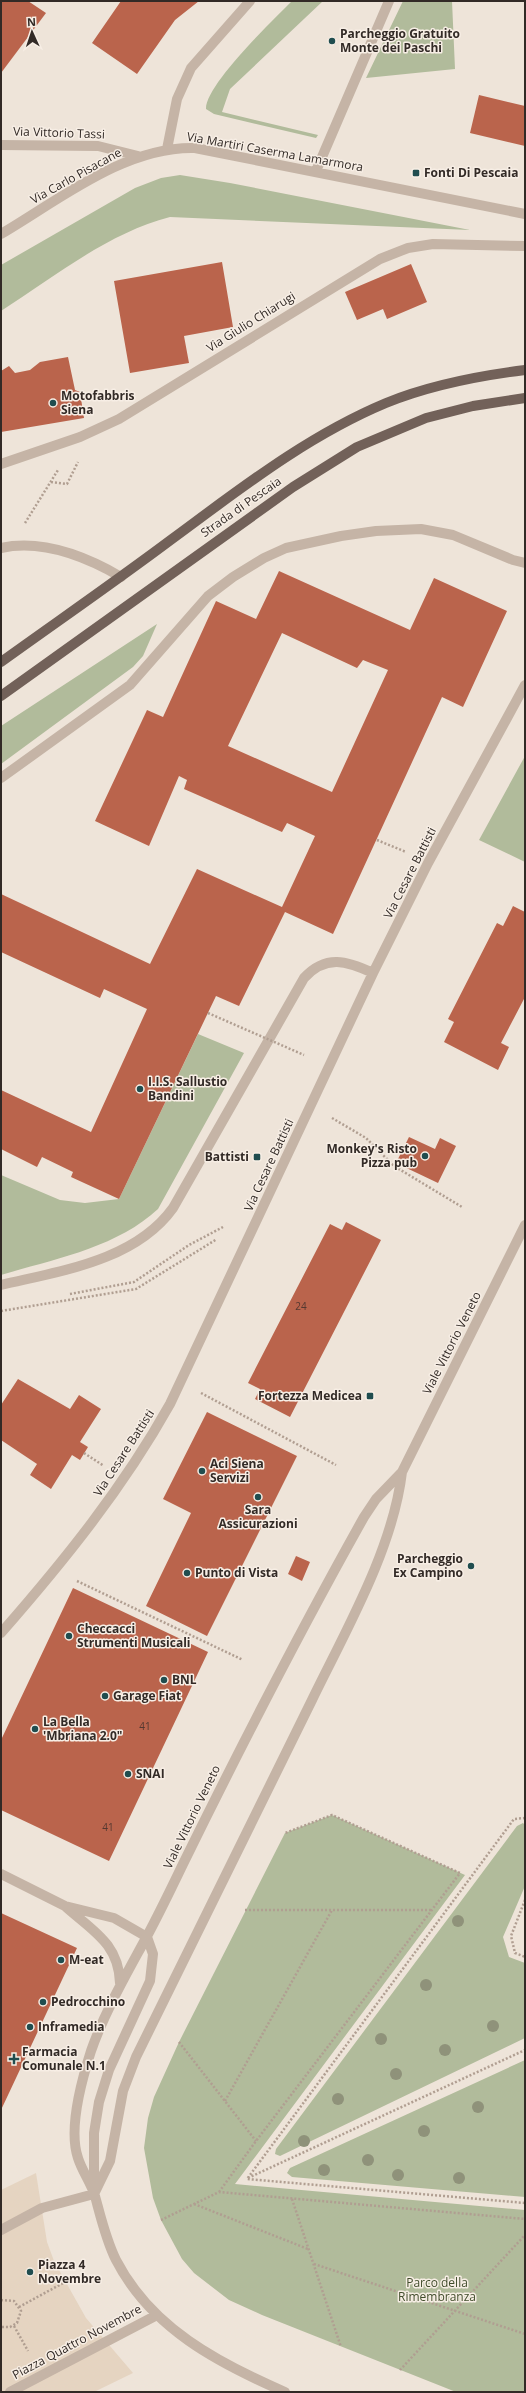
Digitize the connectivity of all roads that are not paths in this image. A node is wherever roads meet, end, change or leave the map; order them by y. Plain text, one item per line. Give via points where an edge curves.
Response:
1 (250, 1) edge
2 (389, 1) edge
3 (1, 145) edge
4 (167, 149) junction
5 (138, 156) junction
6 (316, 171) junction
7 (525, 214) edge
8 (1, 234) edge
9 (525, 246) edge
10 (525, 370) edge
11 (525, 398) edge
12 (1, 464) edge
13 (5, 547) edge
14 (525, 563) edge
15 (121, 577) junction
16 (1, 662) edge
17 (525, 685) edge
18 (1, 696) edge
19 (1, 778) edge
20 (373, 973) junction
21 (525, 1225) edge
22 (1, 1285) edge
23 (402, 1472) junction
24 (1, 1633) edge
25 (1, 1874) edge
26 (65, 1906) junction
27 (147, 1937) junction
28 (120, 1984) junction
29 (94, 2194) junction
30 (1, 2230) edge
31 (157, 2315) junction
32 (10, 2392) edge
33 (285, 2392) edge

1 - 4 street, Via Martiri Caserma Lamarmora via 191,68 177,99
2 - 6 street
3 - 5 street, Via Vittorio Tassi via 98,146
4 - 5 street, Via Carlo Pisacane
4 - 6 street, Via Martiri Caserma Lamarmora via 195,148
5 - 8 street, Via Carlo Pisacane via 100,175
6 - 7 street, Via Martiri Caserma Lamarmora
9 - 12 street, Via Giulio Chiarugi via 419,246 380,259 139,408 80,437
10 - 15 main road, Strada di Pescaia via 456,381 423,390 385,404 324,434 252,480
11 - 18 main road, Strada di Pescaia via 473,406 426,418 357,447 292,487
13 - 15 street via 29,545 67,552
14 - 19 street via 453,535 421,529 369,532 286,548 239,573 208,596 130,685
15 - 16 main road, Strada di Pescaia
17 - 20 street, Via Cesare Battisti via 428,863
20 - 22 street via 343,961 320,966 304,978 173,1208 157,1228 100,1259
20 - 24 street, Via Cesare Battisti via 184,1377 154,1433 125,1479 79,1541
21 - 23 street, Viale Vittorio Veneto
23 - 27 street, Viale Vittorio Veneto via 376,1499 364,1517 283,1662
23 - 29 street, Viale Vittorio Veneto via 396,1510 381,1553 133,2063 123,2091 110,2161
25 - 26 street
26 - 27 street via 114,1918
26 - 28 street via 103,1939 115,1954 119,1963
27 - 28 street, Viale Vittorio Veneto
27 - 29 street via 153,1954 150,1981 109,2070 99,2102 94,2133
28 - 29 street, Viale Vittorio Veneto via 92,2050 80,2095 76,2123 77,2156
29 - 30 street via 42,2208
29 - 31 street, Viale Vittorio Veneto via 106,2238 117,2261 130,2282
31 - 32 street, Piazza Quattro Novembre
31 - 33 street, Viale Vittorio Veneto via 210,2356

